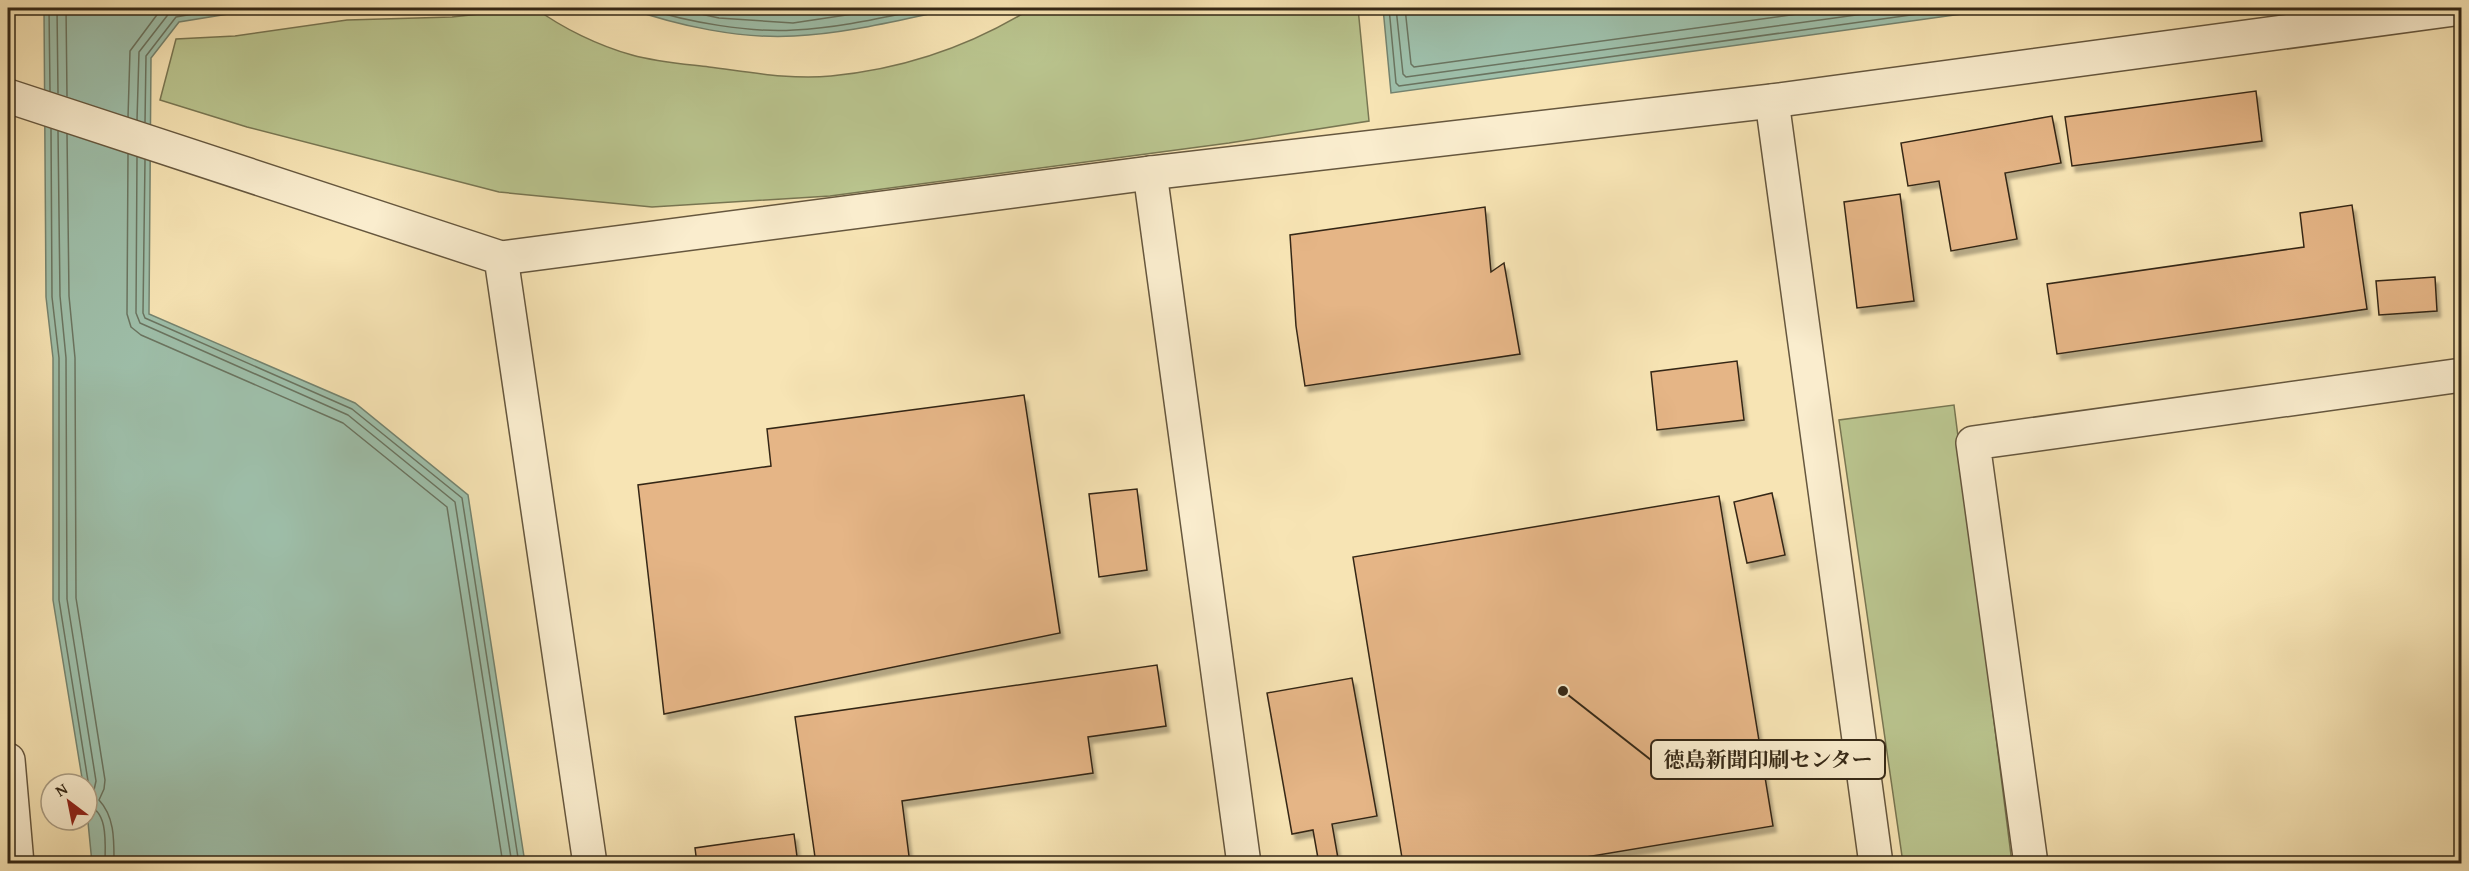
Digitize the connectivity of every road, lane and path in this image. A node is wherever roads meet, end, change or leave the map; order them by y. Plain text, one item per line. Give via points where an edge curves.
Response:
1 (2462, 8) edge
2 (22, 101) edge
3 (1772, 101) junction
4 (1150, 173) junction
5 (501, 258) junction
6 (2462, 375) edge
7 (8, 760) edge
8 (17, 864) edge
9 (590, 864) edge
10 (1244, 864) edge
11 (1876, 864) edge
12 (2031, 864) edge

1 - 3 street
2 - 5 street
3 - 4 street
3 - 11 street
4 - 5 street
4 - 10 street
5 - 9 street
6 - 12 street via 1972,443
7 - 8 street

